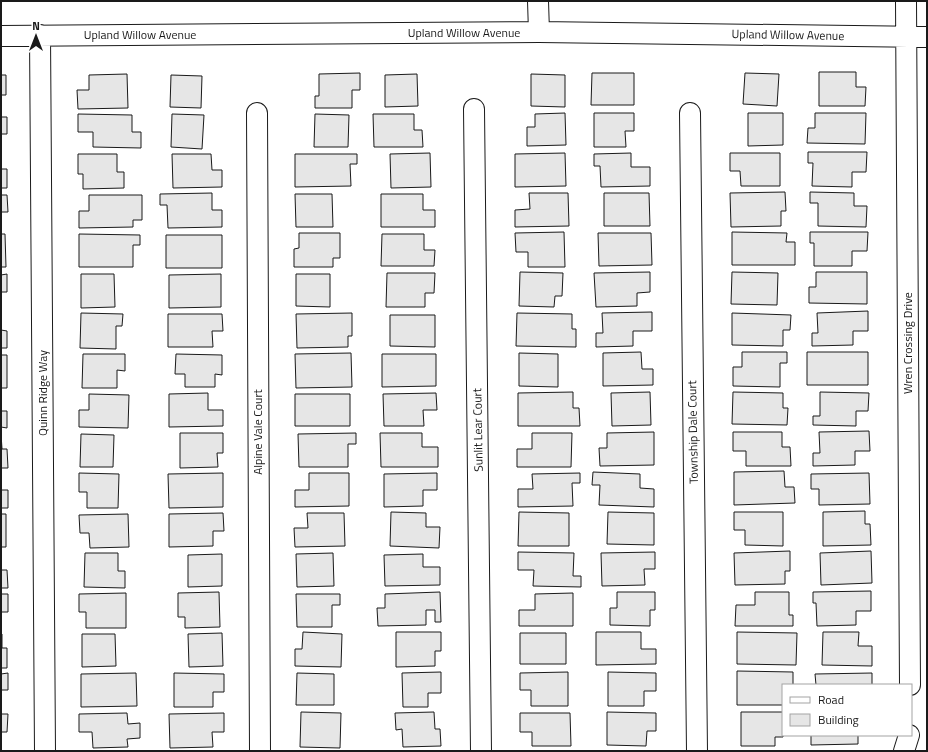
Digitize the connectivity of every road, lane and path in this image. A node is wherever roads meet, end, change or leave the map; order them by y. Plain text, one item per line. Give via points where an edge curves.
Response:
1 (538, 1) edge
2 (906, 1) edge
3 (539, 32) junction
4 (40, 35) junction
5 (1, 36) edge
6 (906, 37) junction
7 (927, 37) edge
8 (474, 109) dead end
9 (257, 113) dead end
10 (690, 113) dead end
11 (910, 684) edge
12 (909, 736) edge
13 (45, 751) edge
14 (260, 751) edge
15 (481, 751) edge
16 (697, 751) edge
17 (904, 751) edge

1 - 3 street
2 - 6 street, Wren Crossing Drive
3 - 4 street, Upland Willow Avenue
3 - 6 street, Upland Willow Avenue
4 - 5 street, Upland Willow Avenue
4 - 13 street, Quinn Ridge Way
6 - 7 street, Upland Willow Avenue
6 - 11 street, Wren Crossing Drive
8 - 15 street, Sunlit Lear Court
9 - 14 street, Alpine Vale Court
10 - 16 street, Township Dale Court
12 - 17 street

